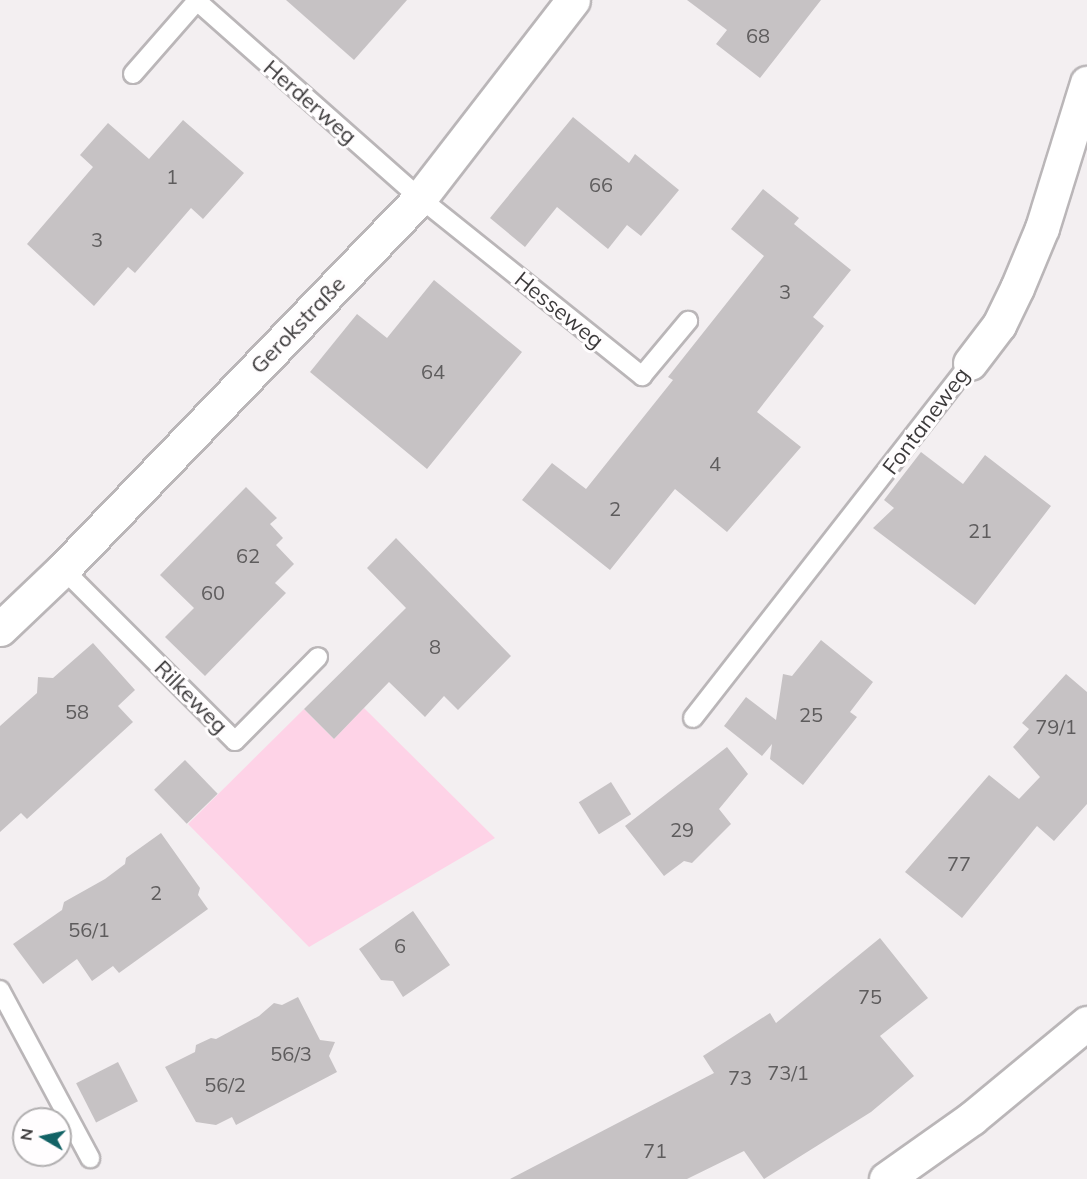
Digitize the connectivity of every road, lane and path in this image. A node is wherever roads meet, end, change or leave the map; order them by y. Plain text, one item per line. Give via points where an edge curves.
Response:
1 (573, 0) edge
2 (203, 3) edge
3 (132, 74) dead end
4 (1087, 83) edge
5 (420, 198) junction
6 (688, 321) dead end
7 (970, 363) joint
8 (63, 569) junction
9 (0, 629) edge
10 (318, 657) dead end
11 (693, 718) dead end
12 (0, 990) edge
13 (1087, 1023) edge
14 (90, 1158) dead end
15 (886, 1179) edge

1 - 5 street, Gerokstraße
2 - 3 lane, Herderweg via 197,1
2 - 5 lane, Herderweg
4 - 7 street, Fontaneweg via 1041,228 1017,288 999,325
5 - 6 lane, Hesseweg via 642,376
5 - 8 street, Gerokstraße
7 - 11 lane, Fontaneweg
8 - 9 street, Gerokstraße
8 - 10 lane, Rilkeweg via 235,741
12 - 14 lane
13 - 15 street via 972,1118

